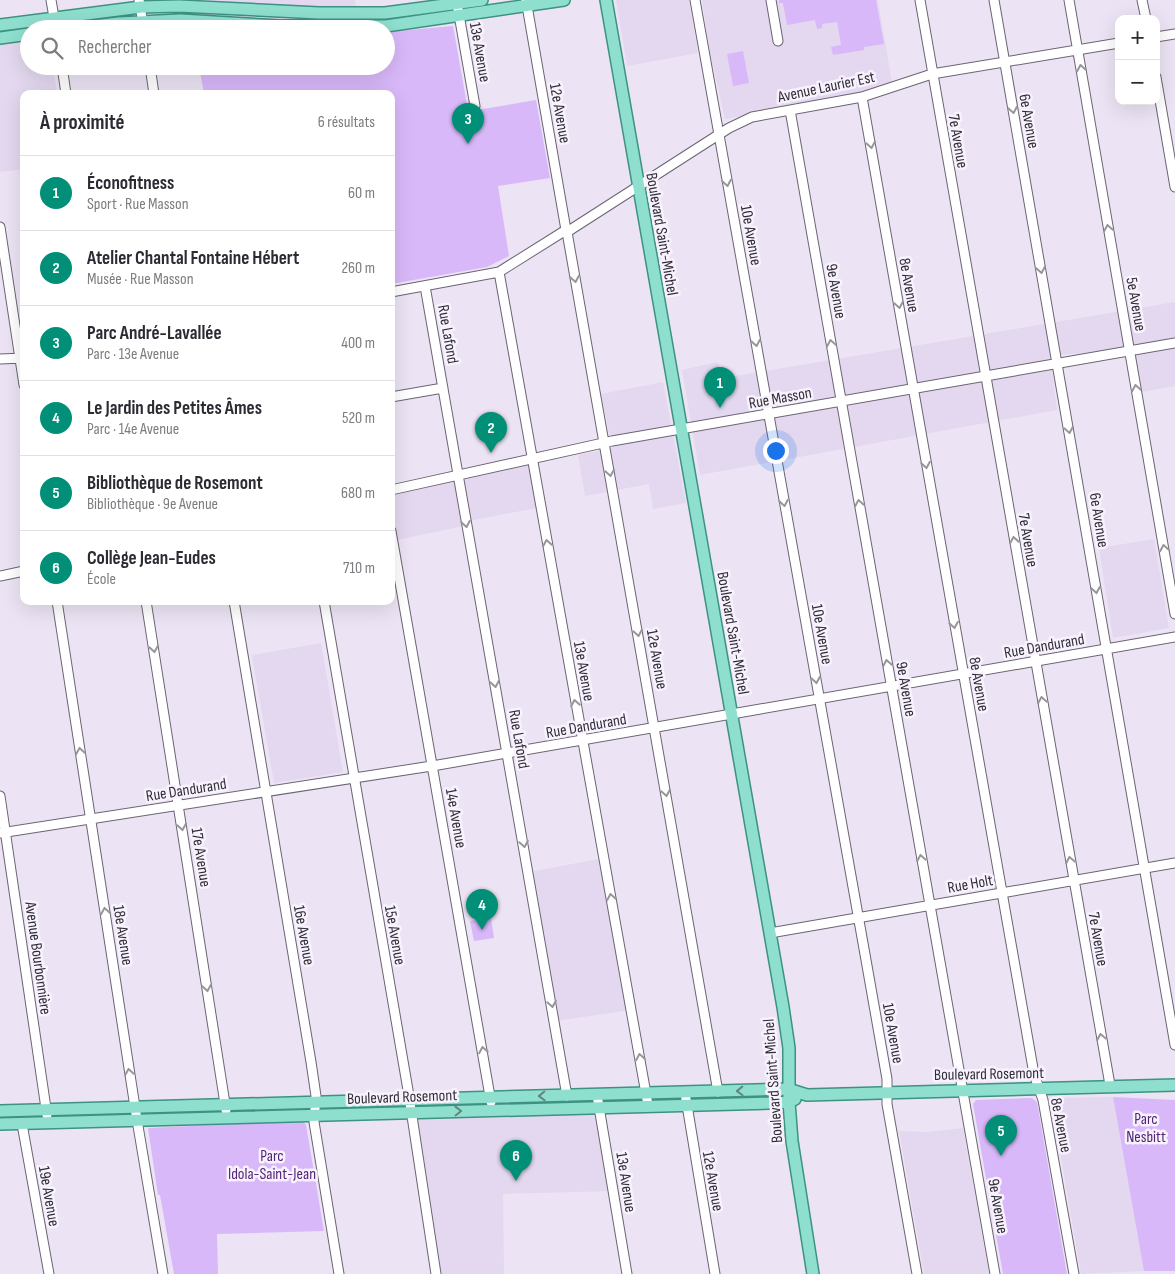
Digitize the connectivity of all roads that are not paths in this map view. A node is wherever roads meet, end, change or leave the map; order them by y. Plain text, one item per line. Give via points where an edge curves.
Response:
1 (51, 0) edge
2 (482, 0) edge
3 (564, 0) edge
4 (606, 0) edge
5 (695, 0) edge
6 (771, 0) edge
7 (920, 0) edge
8 (994, 0) edge
9 (1069, 0) edge
10 (1142, 0) edge
11 (527, 3) edge
12 (140, 4) edge
13 (457, 4) junction
14 (1145, 15) edge
15 (459, 16) junction
16 (54, 17) junction
17 (34, 20) edge
18 (54, 20) edge
19 (142, 20) edge
20 (20, 22) edge
21 (0, 25) edge
22 (395, 25) edge
23 (1175, 34) edge
24 (20, 35) edge
25 (1160, 36) edge
26 (0, 38) edge
27 (778, 41) dead end
28 (1115, 44) edge
29 (1077, 51) junction
30 (1005, 62) junction
31 (932, 74) junction
32 (63, 75) edge
33 (151, 75) edge
34 (65, 90) edge
35 (153, 90) edge
36 (862, 97) junction
37 (1160, 99) edge
38 (475, 106) dead end
39 (790, 110) junction
40 (719, 135) junction
41 (638, 187) junction
42 (1175, 187) edge
43 (0, 227) edge
44 (566, 231) junction
45 (499, 272) junction
46 (425, 286) junction
47 (395, 291) edge
48 (1175, 343) edge
49 (20, 346) edge
50 (1130, 351) junction
51 (20, 358) edge
52 (0, 359) edge
53 (1057, 364) junction
54 (985, 377) junction
55 (443, 388) junction
56 (913, 389) junction
57 (395, 396) edge
58 (841, 402) junction
59 (768, 414) junction
60 (682, 430) junction
61 (605, 443) junction
62 (533, 459) junction
63 (458, 476) junction
64 (395, 489) edge
65 (395, 553) edge
66 (20, 572) edge
67 (0, 576) edge
68 (58, 605) edge
69 (147, 605) edge
70 (235, 605) edge
71 (325, 605) edge
72 (1175, 614) edge
73 (1175, 637) edge
74 (1107, 649) junction
75 (1035, 661) junction
76 (962, 674) junction
77 (891, 686) junction
78 (819, 699) junction
79 (732, 715) junction
80 (655, 728) junction
81 (582, 741) junction
82 (507, 754) junction
83 (434, 766) junction
84 (354, 778) junction
85 (266, 792) junction
86 (0, 796) edge
87 (178, 806) junction
88 (91, 819) junction
89 (3, 832) edge
90 (1175, 864) edge
91 (1144, 869) junction
92 (1074, 881) junction
93 (1002, 893) junction
94 (930, 906) junction
95 (858, 918) junction
96 (770, 933) junction
97 (1175, 1045) edge
98 (1110, 1085) junction
99 (1175, 1085) edge
100 (1039, 1088) junction
101 (788, 1090) junction
102 (963, 1090) junction
103 (718, 1092) junction
104 (887, 1092) junction
105 (803, 1095) junction
106 (567, 1096) junction
107 (490, 1098) junction
108 (686, 1098) junction
109 (648, 1100) junction
110 (598, 1101) junction
111 (789, 1102) junction
112 (226, 1105) junction
113 (409, 1106) junction
114 (135, 1107) junction
115 (46, 1109) junction
116 (315, 1109) junction
117 (492, 1110) junction
118 (0, 1111) edge
119 (227, 1118) junction
120 (137, 1120) junction
121 (0, 1124) edge
122 (22, 1124) junction
123 (48, 1124) junction
124 (49, 1274) edge
125 (163, 1274) edge
126 (339, 1274) edge
127 (436, 1274) edge
128 (627, 1274) edge
129 (715, 1274) edge
130 (813, 1274) edge
131 (917, 1274) edge
132 (995, 1274) edge
133 (1074, 1274) edge

1 - 16 street
2 - 13 main road
3 - 11 main road
4 - 41 main road, Boulevard Saint-Michel
5 - 40 street, 10e Avenue
6 - 27 street
7 - 31 street, 7e Avenue
8 - 30 street, 6e Avenue
9 - 29 street, 5e Avenue
10 - 14 street
11 - 15 main road
11 - 44 street, 12e Avenue
12 - 13 main road via 302,13 385,13
12 - 16 main road
12 - 19 street
13 - 15 street, 13e Avenue
15 - 22 main road
15 - 38 street, 13e Avenue
16 - 17 main road
16 - 18 street
20 - 21 main road
23 - 25 street
24 - 26 main road
28 - 29 street, Avenue Laurier Est
29 - 30 street, Avenue Laurier Est
50 -> 29 street, 5e Avenue
30 - 31 street, Avenue Laurier Est
30 -> 53 street, 6e Avenue
31 - 36 street, Avenue Laurier Est
31 - 54 street, 7e Avenue
32 - 34 street
33 - 35 street
36 - 39 street, Avenue Laurier Est
36 -> 56 street, 8e Avenue
37 - 42 street
39 - 40 street, Avenue Laurier Est via 752,117
58 -> 39 street, 9e Avenue
40 - 41 street, Avenue Laurier Est
40 -> 59 street, 10e Avenue
41 - 44 street, Avenue Laurier Est
41 - 60 main road, Boulevard Saint-Michel
43 - 49 street
44 - 45 street, Avenue Laurier Est
44 -> 61 street, 12e Avenue
45 - 46 street, Avenue Laurier Est
45 - 62 street, 13e Avenue
46 - 47 street, Avenue Laurier Est
46 - 55 street, Rue Lafond
48 - 50 street, Rue Masson
50 - 53 street, Rue Masson
72 -> 50 street, 5e Avenue
51 - 52 street
53 - 54 street, Rue Masson
53 -> 74 street, 6e Avenue
54 - 56 street, Rue Masson
75 -> 54 street, 7e Avenue
55 - 57 street, Rue Lafond
55 - 63 street, Rue Lafond
56 - 58 street, Rue Masson
56 -> 76 street, 8e Avenue
58 - 59 street, Rue Masson
77 -> 58 street, 9e Avenue
59 - 60 street, Rue Masson
59 -> 78 street, 10e Avenue
60 - 61 street, Rue Masson
60 - 79 main road, Boulevard Saint-Michel
61 - 62 street, Rue Masson
61 -> 80 street, 12e Avenue
62 - 63 street, Rue Masson
81 -> 62 street, 13e Avenue
63 - 64 street, Rue Masson
63 -> 82 street, Rue Lafond
65 - 83 street, 14e Avenue
66 - 67 street
88 -> 68 street, 18e Avenue
69 -> 87 street, 17e Avenue
70 - 85 street, 16e Avenue
71 - 84 street, 15e Avenue
73 - 74 street, Rue Dandurand
74 - 75 street, Rue Dandurand
74 - 91 street, 6e Avenue
75 - 76 street, Rue Dandurand
92 -> 75 street, 7e Avenue
76 - 77 street, Rue Dandurand
76 - 93 street, 8e Avenue
77 - 78 street, Rue Dandurand
94 -> 77 street, 9e Avenue
78 - 79 street, Rue Dandurand
78 - 95 street, 10e Avenue
79 - 80 street, Rue Dandurand
79 - 96 main road, Boulevard Saint-Michel
80 - 81 street, Rue Dandurand
80 -> 103 street, 12e Avenue
81 - 82 street, Rue Dandurand
109 -> 81 street, 13e Avenue
82 - 83 street, Rue Dandurand
82 -> 106 street, Rue Lafond
83 - 84 street, Rue Dandurand
107 -> 83 street, 14e Avenue
84 - 85 street, Rue Dandurand
84 - 113 street, 15e Avenue
85 - 87 street, Rue Dandurand
85 - 116 street, 16e Avenue
86 - 89 street, Avenue Bourbonnière
87 - 88 street, Rue Dandurand
87 -> 112 street, 17e Avenue
88 - 89 street, Rue Dandurand
114 -> 88 street, 18e Avenue
89 - 115 street, Avenue Bourbonnière
90 - 91 street, Rue Holt
91 - 92 street, Rue Holt
91 - 97 street, 6e Avenue
92 - 93 street, Rue Holt
98 -> 92 street, 7e Avenue
93 - 94 street, Rue Holt
93 - 100 street, 8e Avenue
94 - 95 street, Rue Holt
94 - 102 street, 9e Avenue
95 - 96 street, Rue Holt
95 - 104 street, 10e Avenue
96 - 101 main road, Boulevard Saint-Michel via 789,1048
98 - 99 main road, Boulevard Rosemont
98 - 100 main road, Boulevard Rosemont
100 - 102 main road, Boulevard Rosemont
100 - 133 street, 8e Avenue via 1044,1100
101 -> 103 main road, Boulevard Rosemont
101 - 105 main road, Boulevard Rosemont
101 - 111 main road, Boulevard Saint-Michel
102 - 104 main road, Boulevard Rosemont
102 - 132 street, 9e Avenue
103 - 108 main road, Boulevard Rosemont
104 - 105 main road, Boulevard Rosemont
104 - 131 street, 10e Avenue
105 - 111 main road, Boulevard Rosemont
106 -> 107 main road, Boulevard Rosemont
106 - 110 main road, Boulevard Rosemont
107 - 113 main road, Boulevard Rosemont
107 - 117 street, 14e Avenue
108 - 109 main road, Boulevard Rosemont
108 - 111 main road, Boulevard Rosemont
108 - 129 street, 12e Avenue
109 - 110 main road, Boulevard Rosemont
110 - 117 main road, Boulevard Rosemont
110 - 128 street, 13e Avenue
111 - 130 main road, Boulevard Saint-Michel via 792,1142
112 - 114 main road, Boulevard Rosemont
112 - 116 main road, Boulevard Rosemont
112 - 119 street, 17e Avenue
113 - 116 main road, Boulevard Rosemont
113 -> 117 main road, Boulevard Rosemont
113 - 127 street, 15e Avenue
114 - 115 main road, Boulevard Rosemont
114 - 120 street, 18e Avenue
115 - 118 main road, Boulevard Rosemont
115 - 123 street, Avenue Bourbonnière
116 - 119 main road, Boulevard Rosemont
116 - 126 street, 16e Avenue
119 - 120 main road, Boulevard Rosemont
120 - 123 main road, Boulevard Rosemont
120 - 125 street, 18e Avenue
121 - 122 main road, Boulevard Rosemont
122 - 123 main road, Boulevard Rosemont
122 - 124 street, 19e Avenue

